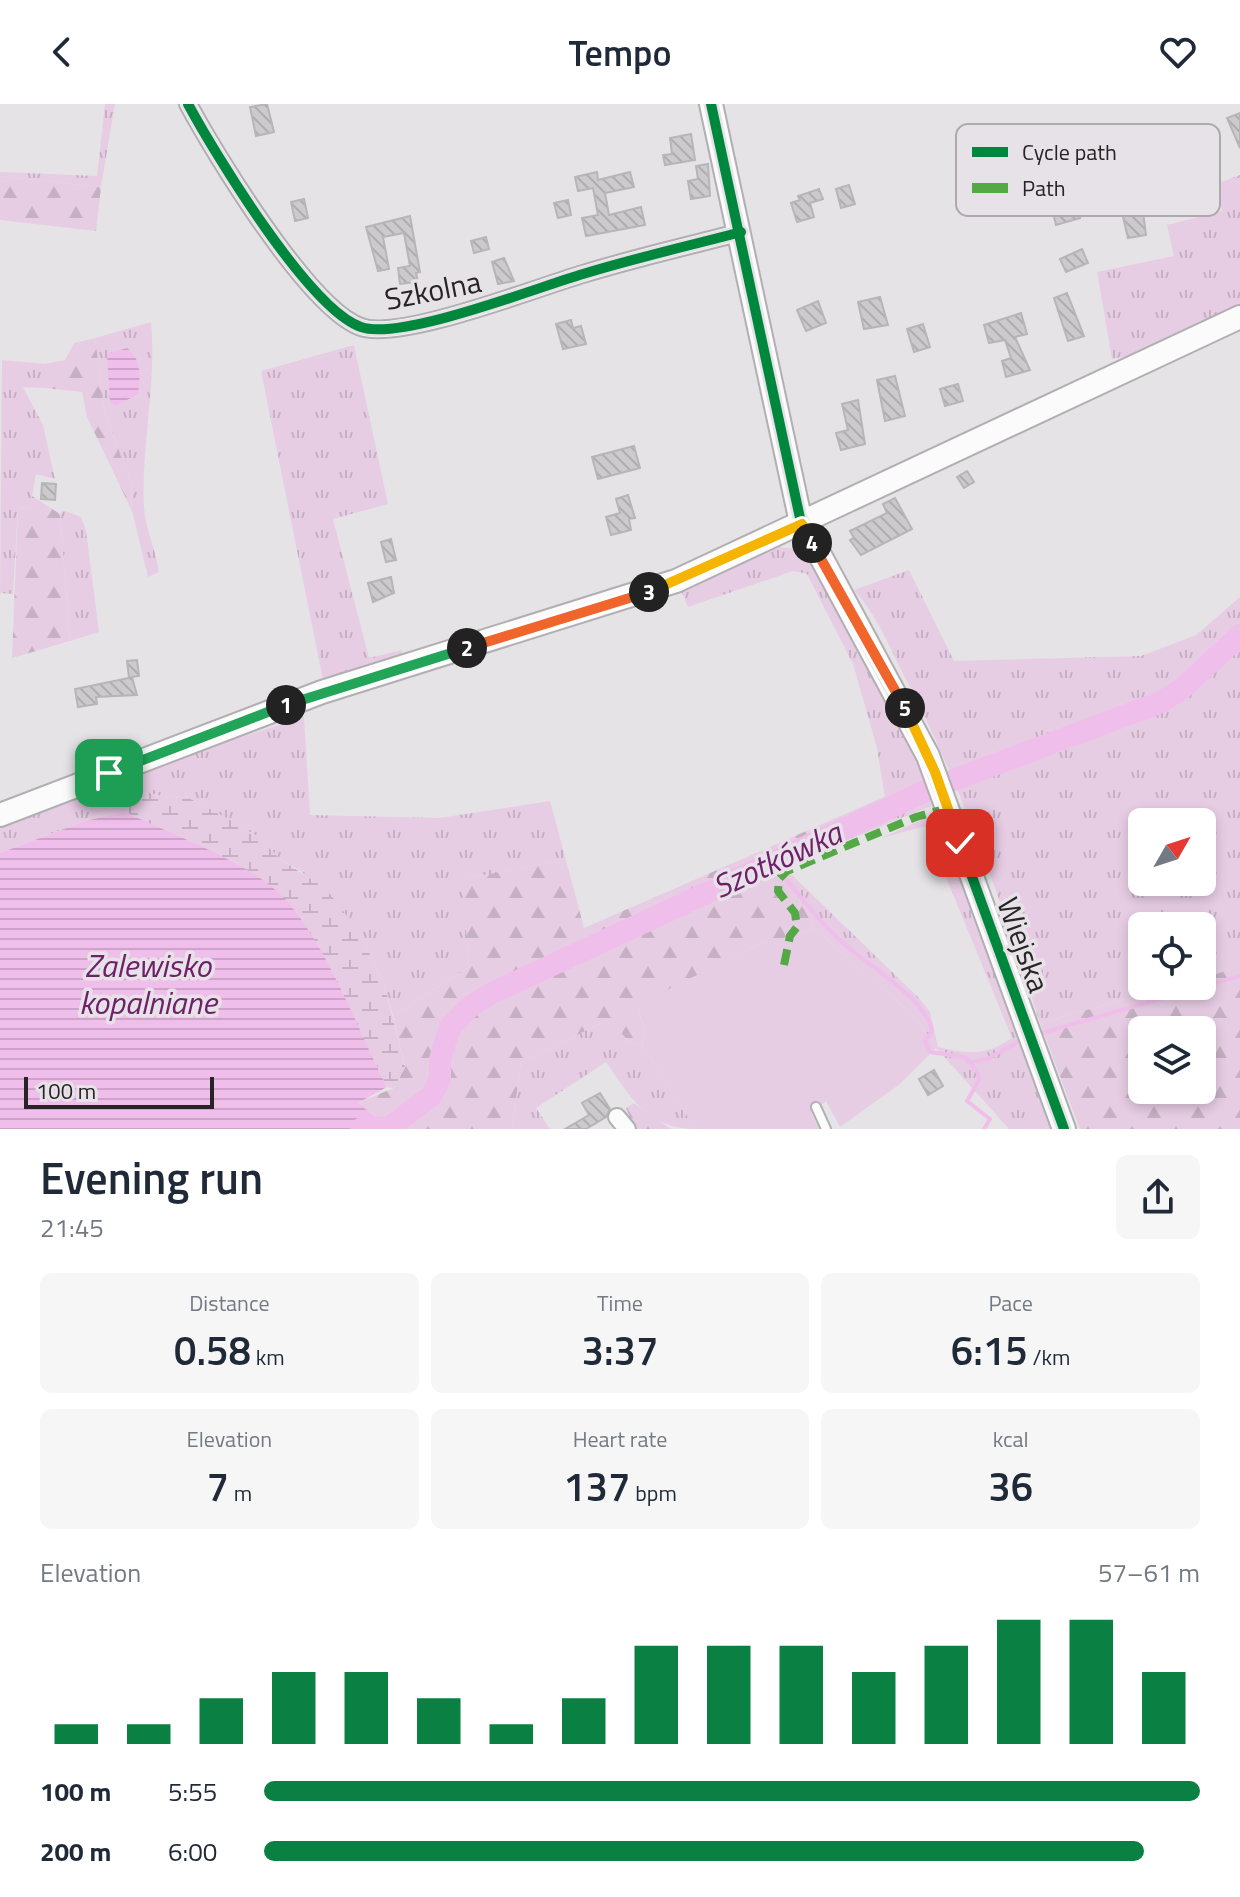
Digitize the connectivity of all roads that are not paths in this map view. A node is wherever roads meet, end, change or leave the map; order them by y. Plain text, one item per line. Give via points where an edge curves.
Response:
1 (188, 104) edge
2 (711, 104) edge
3 (741, 232) junction
4 (1240, 317) edge
5 (802, 524) junction
6 (0, 815) edge
7 (816, 1107) dead end
8 (826, 1129) edge
9 (1064, 1129) edge

1 - 3 street, Szkolna via 262,226 331,306 361,327 442,318 583,273
2 - 3 main road
3 - 5 main road, Wiejska
4 - 5 main road
5 - 6 main road via 647,593 322,692
5 - 9 main road, Wiejska via 903,703 935,772
7 - 8 lane

